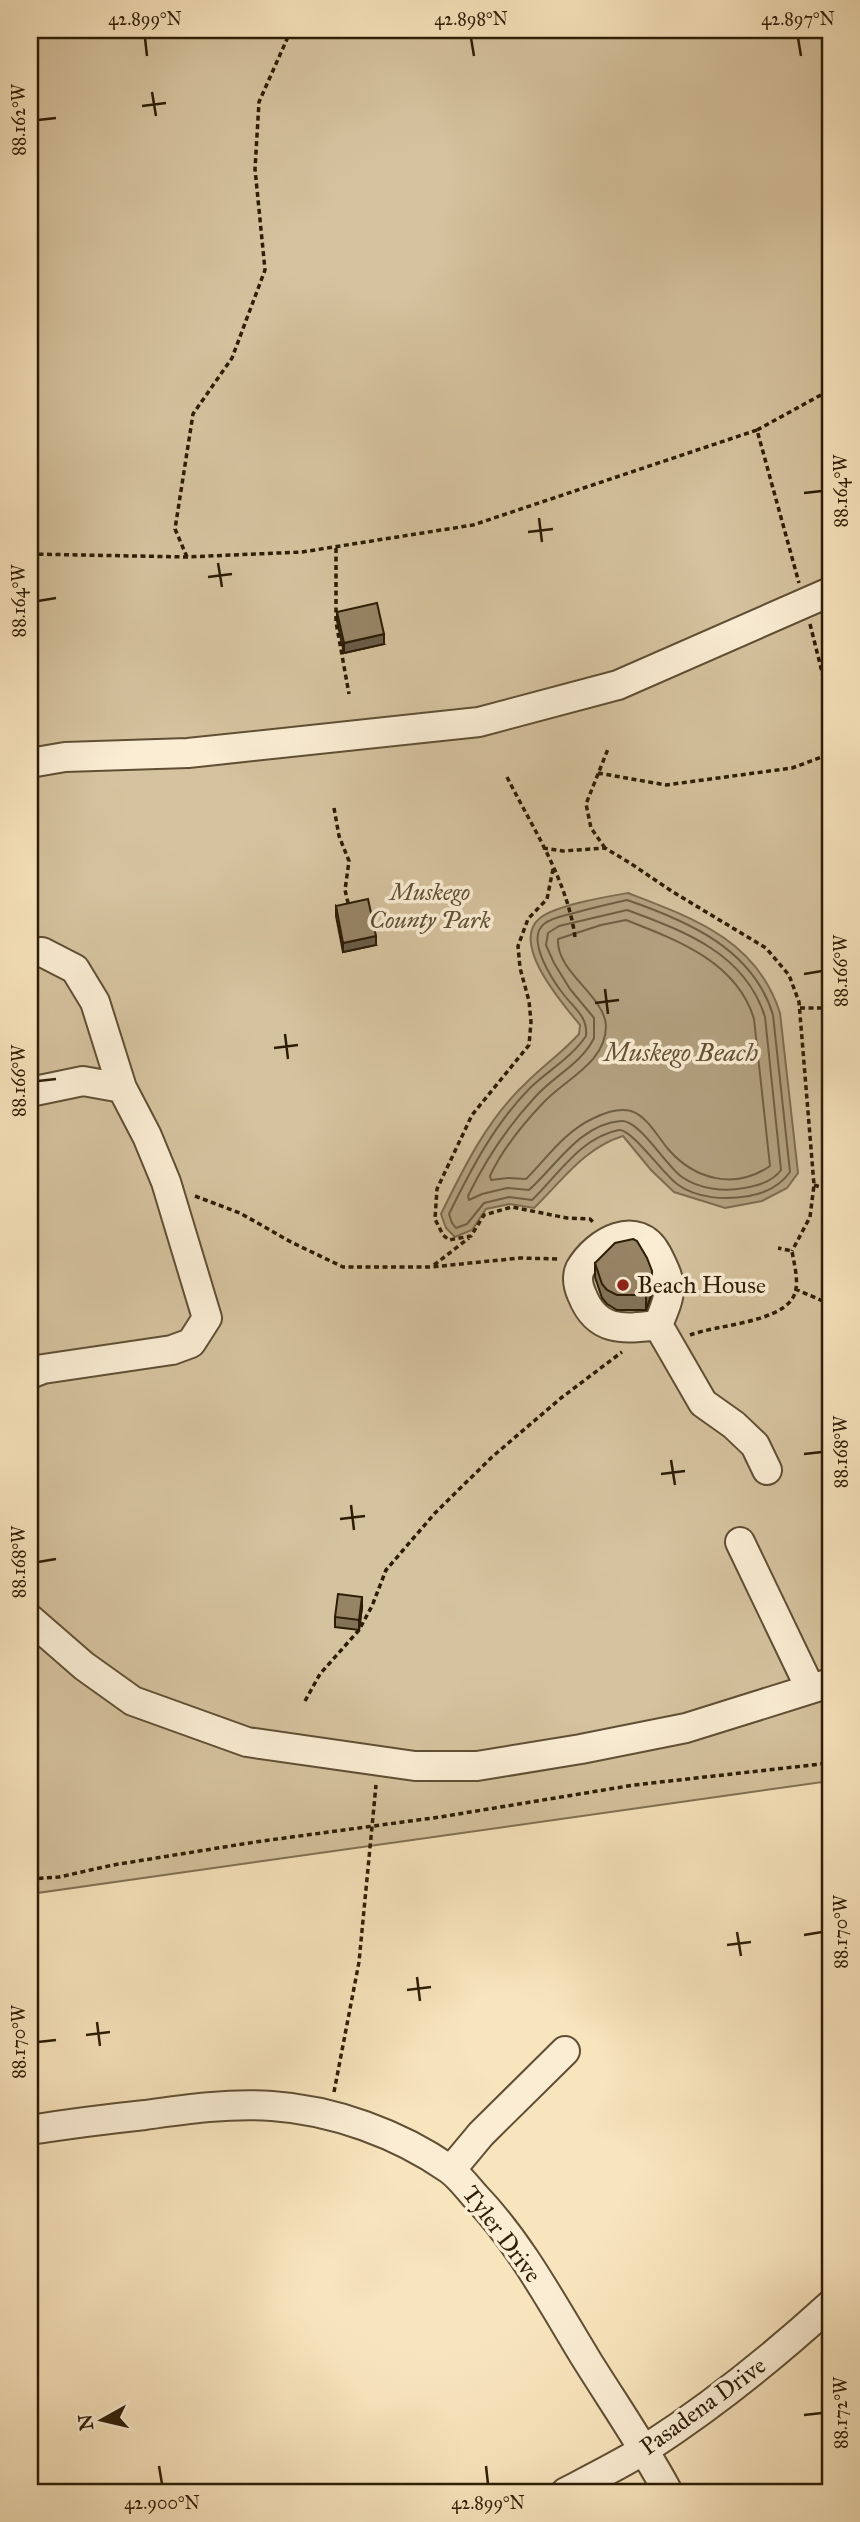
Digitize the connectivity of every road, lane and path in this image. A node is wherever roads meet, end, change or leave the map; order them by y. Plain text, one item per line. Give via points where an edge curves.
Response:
1 (291, 30) edge
2 (830, 390) edge
3 (757, 430) junction
4 (336, 548) junction
5 (30, 554) edge
6 (187, 557) junction
7 (830, 592) edge
8 (804, 604) junction
9 (349, 694) dead end
10 (830, 704) edge
11 (608, 748) dead end
12 (830, 754) edge
13 (30, 763) edge
14 (598, 773) junction
15 (507, 777) dead end
16 (334, 808) dead end
17 (543, 848) junction
18 (604, 848) junction
19 (554, 869) junction
20 (351, 912) edge
21 (575, 937) dead end
22 (30, 953) edge
23 (800, 1008) junction
24 (830, 1008) edge
25 (122, 1088) junction
26 (30, 1093) edge
27 (166, 1182) junction
28 (814, 1185) junction
29 (830, 1189) edge
30 (471, 1237) junction
31 (611, 1240) junction
32 (778, 1248) dead end
33 (792, 1251) junction
34 (589, 1259) junction
35 (431, 1267) junction
36 (795, 1289) junction
37 (830, 1304) edge
38 (663, 1334) junction
39 (626, 1349) dead end
40 (30, 1374) edge
41 (767, 1470) dead end
42 (740, 1542) dead end
43 (30, 1619) edge
44 (820, 1686) edge
45 (305, 1701) dead end
46 (377, 1762) junction
47 (830, 1763) edge
48 (373, 1825) junction
49 (30, 1879) edge
50 (565, 2051) dead end
51 (330, 2116) junction
52 (30, 2130) edge
53 (451, 2170) junction
54 (830, 2305) edge
55 (646, 2449) junction
56 (566, 2492) edge
57 (668, 2492) edge

1 - 6 path via 259,102 255,169 265,270 232,358 193,414 176,530
2 - 3 path
3 - 4 path via 472,525
3 - 8 path
4 - 6 path
4 - 9 path via 335,622
5 - 6 path
7 - 8 street
8 - 10 path
8 - 13 street via 618,685 479,722 188,753 65,757
11 - 14 path
12 - 14 path via 792,768 666,785
14 - 18 path via 586,804 591,828
15 - 17 path
16 - 20 path via 338,836 349,861 345,890
17 - 18 path
17 - 19 path
18 - 23 path via 766,948 789,975
19 - 21 path via 570,907
19 - 30 path via 547,899 528,919 518,946 529,1001 529,1045 472,1115 437,1189 435,1219 443,1235 449,1240
22 - 25 street via 43,953 75,969 95,1002
23 - 24 path
23 - 28 path
25 - 26 street via 83,1081
25 - 27 street
27 - 35 path via 240,1213 343,1267
27 - 40 street via 207,1318 191,1343
28 - 29 path
28 - 33 path via 810,1217
30 - 31 path via 485,1215 512,1208 590,1219
30 - 35 path
31 - 34 street
31 - 38 street via 629,1234 652,1245 670,1283
32 - 33 path
33 - 36 path
34 - 35 path via 520,1258
34 - 38 street via 577,1281 591,1313 607,1325
36 - 37 path
36 - 38 path via 794,1298 768,1315
38 - 41 street via 703,1403 755,1445
39 - 45 path via 492,1457 435,1513 386,1570 359,1630 320,1675
42 - 44 street
43 - 46 street via 133,1701 247,1742
44 - 46 street via 686,1728 582,1749 477,1766
46 - 48 path
47 - 48 path via 634,1785
48 - 49 path
48 - 51 path via 359,1962
50 - 53 street
51 - 52 street, Tyler Drive via 234,2105
51 - 53 street, Tyler Drive via 380,2132
53 - 55 street, Tyler Drive via 522,2254
54 - 55 street, Pasadena Drive via 756,2370
55 - 56 street, Pasadena Drive
55 - 57 street, Tyler Drive

